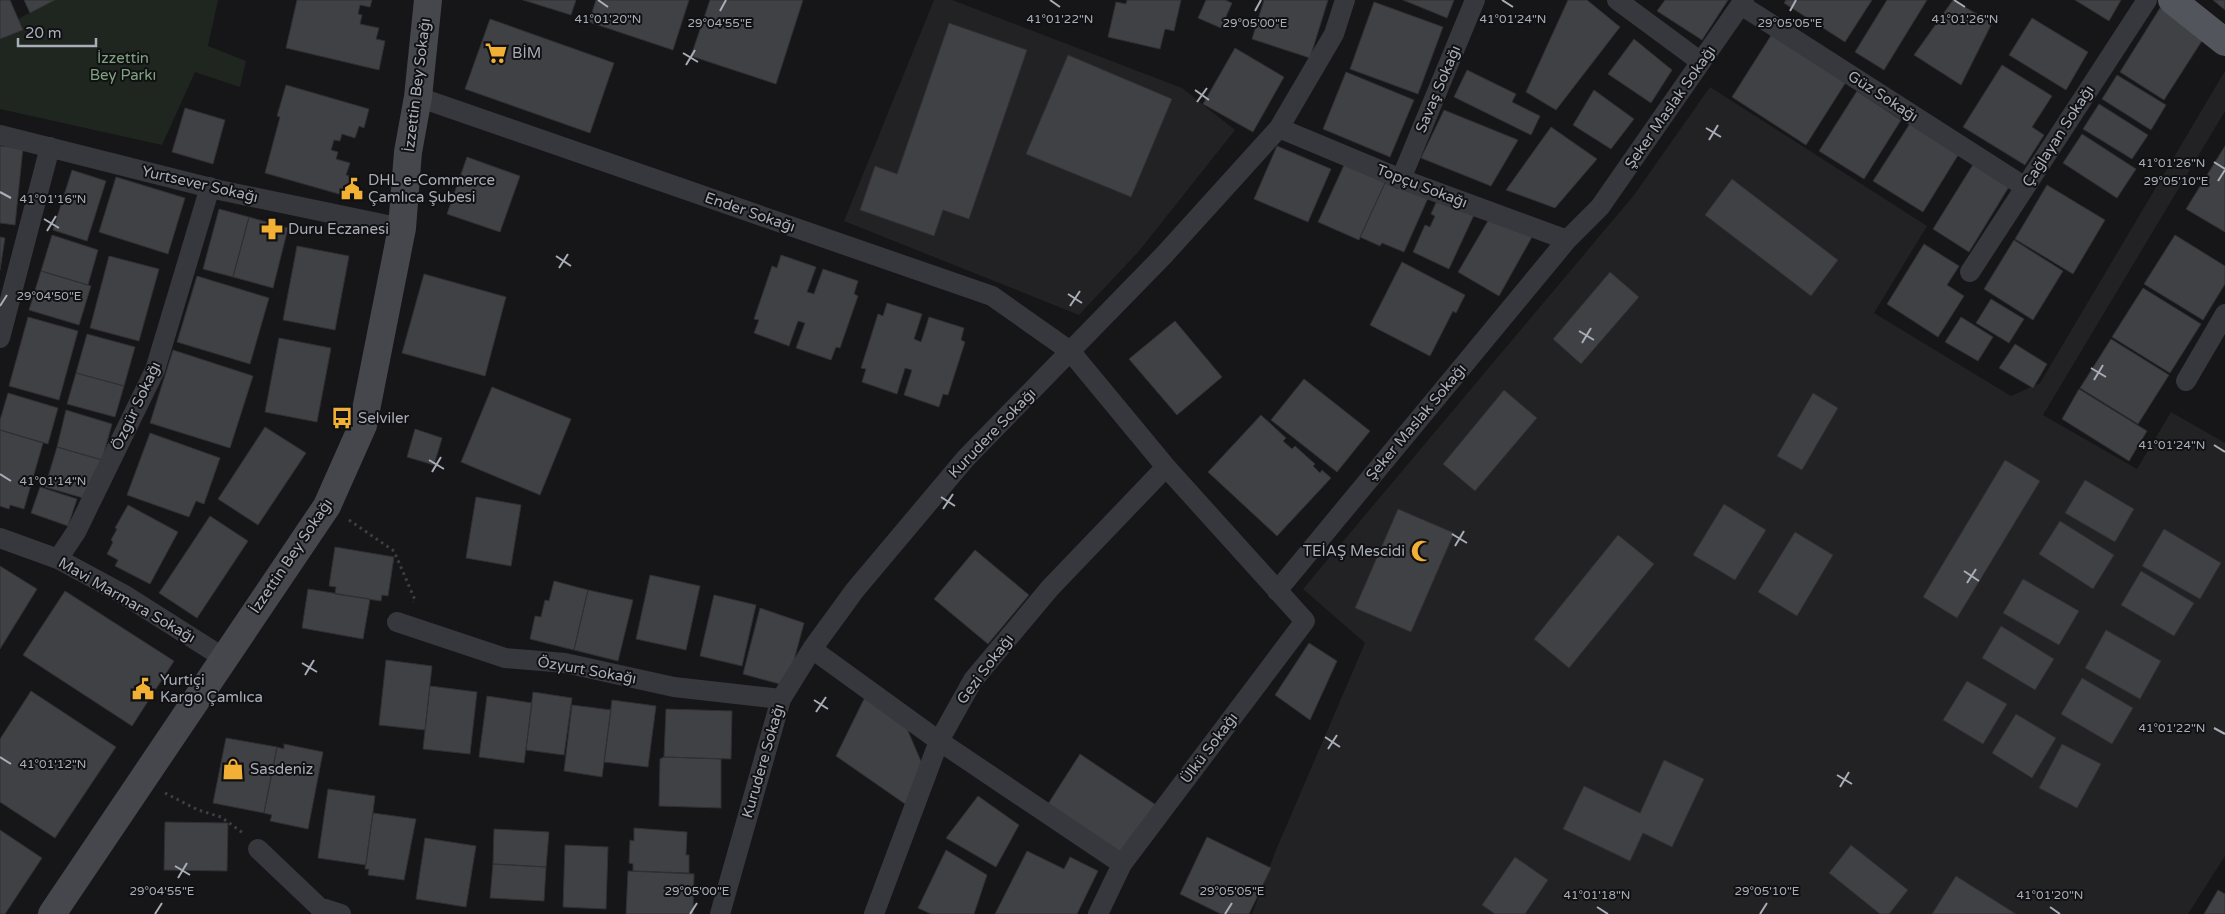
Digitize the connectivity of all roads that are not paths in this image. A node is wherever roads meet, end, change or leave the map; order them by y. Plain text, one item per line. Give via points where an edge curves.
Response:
1 (428, 0) edge
2 (1346, 0) edge
3 (1475, 0) edge
4 (1617, 0) edge
5 (2147, 0) edge
6 (2172, 0) edge
7 (1743, 2) edge
8 (2225, 42) edge
9 (1701, 62) junction
10 (418, 97) junction
11 (1279, 128) junction
12 (0, 135) edge
13 (50, 147) junction
14 (1401, 179) junction
15 (210, 187) junction
16 (2025, 187) junction
17 (402, 228) junction
18 (1567, 240) junction
19 (1970, 272) dead end
20 (2225, 314) edge
21 (0, 338) edge
22 (1070, 351) junction
23 (2186, 381) dead end
24 (1166, 467) junction
25 (0, 538) edge
26 (58, 559) junction
27 (1277, 591) junction
28 (397, 622) road end
29 (812, 649) junction
30 (224, 658) junction
31 (781, 699) junction
32 (939, 741) junction
33 (258, 849) road end
34 (1122, 864) junction
35 (52, 914) edge
36 (341, 914) edge
37 (720, 914) edge
38 (874, 914) edge
39 (1098, 914) edge

1 - 10 street, İzzettin Bey Sokağı
2 - 11 street, Kurudere Sokağı via 1334,34
3 - 14 street, Savaş Sokağı
4 - 9 street
5 - 16 street, Çağlayan Sokağı
6 - 8 main road
7 - 9 street, Şeker Maslak Sokağı
7 - 16 street, Güz Sokağı
9 - 18 street, Şeker Maslak Sokağı via 1600,207
10 - 17 street, İzzettin Bey Sokağı via 408,152
10 - 22 street, Ender Sokağı via 992,296
11 - 14 street, Topçu Sokağı
11 - 22 street, Kurudere Sokağı via 1164,255
12 - 13 street, Yurtsever Sokağı
13 - 15 street, Yurtsever Sokağı
13 - 21 street
14 - 18 street, Topçu Sokağı
15 - 17 street, Yurtsever Sokağı
15 - 26 street, Özgür Sokağı via 155,370 76,532
16 - 19 street, Çağlayan Sokağı
17 - 30 street, İzzettin Bey Sokağı via 363,425 327,506
18 - 27 street, Şeker Maslak Sokağı
20 - 23 street
22 - 24 street
22 - 29 street, Kurudere Sokağı via 928,501 855,590
24 - 27 street
24 - 32 street, Gezi Sokağı via 1050,588 973,680
25 - 26 street, Mavi Marmara Sokağı
26 - 30 street, Mavi Marmara Sokağı via 123,594
27 - 34 street, Ülkü Sokağı via 1305,621
28 - 31 street, Özyurt Sokağı via 505,658 565,663 674,687
29 - 31 street, Kurudere Sokağı
29 - 32 street
30 - 35 street, İzzettin Bey Sokağı
31 - 37 street, Kurudere Sokağı
32 - 34 street
32 - 38 street, Gezi Sokağı
33 - 36 street via 319,907
34 - 39 street, Ülkü Sokağı

